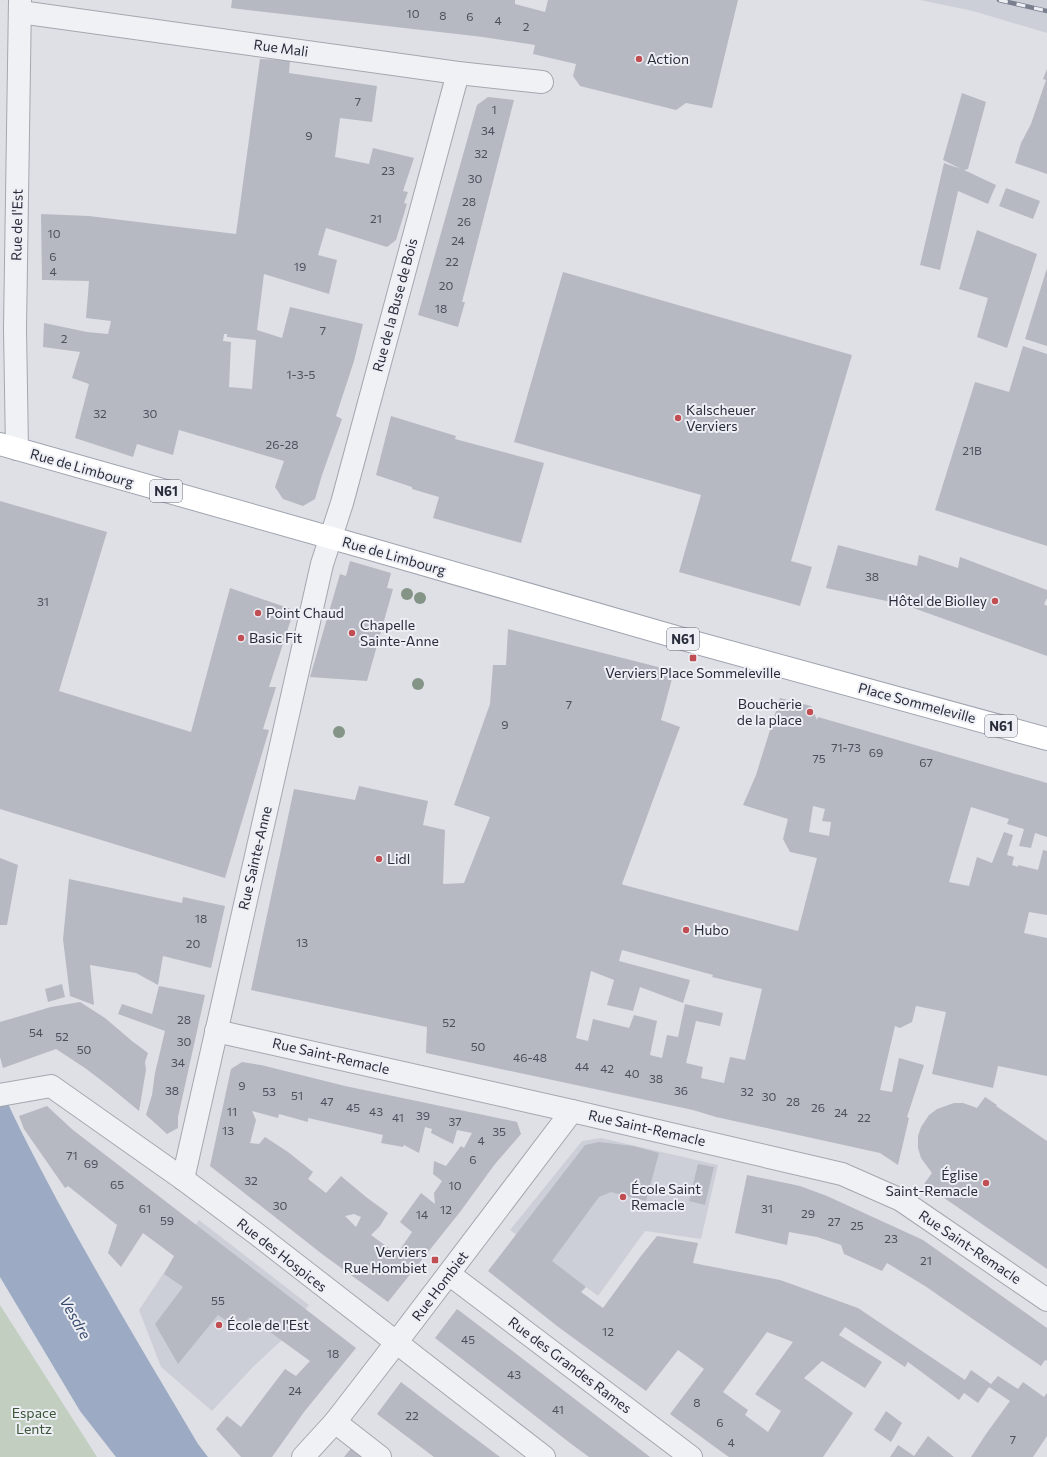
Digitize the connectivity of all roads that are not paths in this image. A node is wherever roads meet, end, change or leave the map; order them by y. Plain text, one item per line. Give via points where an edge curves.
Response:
1 (20, 6) edge
2 (458, 72) junction
3 (542, 82) dead end
4 (8, 447) edge
5 (331, 538) junction
6 (787, 668) joint
7 (1047, 740) edge
8 (216, 1030) junction
9 (3, 1094) edge
10 (572, 1110) junction
11 (183, 1179) junction
12 (449, 1274) junction
13 (1047, 1300) edge
14 (396, 1343) junction
15 (334, 1422) junction
16 (303, 1457) edge
17 (380, 1457) edge
18 (544, 1457) edge
19 (691, 1457) edge

1 - 2 street, Rue Mali
1 - 4 street, Rue de l'Est via 15,329
2 - 3 street, Rue Mali
2 - 5 street, Rue de la Buse de Bois
4 - 5 main road, Rue de Limbourg / N61
5 - 6 main road, Rue de Limbourg / N61
5 - 8 street, Rue Sainte-Anne via 322,564
6 - 7 main road, Place Sommeleville / N61
8 - 10 street, Rue Saint-Remacle
8 - 11 street, Rue Sainte-Anne
9 - 11 street, Rue des Hospices via 51,1086
10 - 12 street, Rue Hombiet
10 - 13 street, Rue Saint-Remacle via 842,1174 901,1200
11 - 14 street, Rue des Hospices
12 - 14 street, Rue Hombiet
12 - 19 street, Rue des Grandes Rames
14 - 15 street, Rue Hombiet
14 - 18 street, Rue des Hospices
15 - 16 street, Rue Hombiet
15 - 17 street

